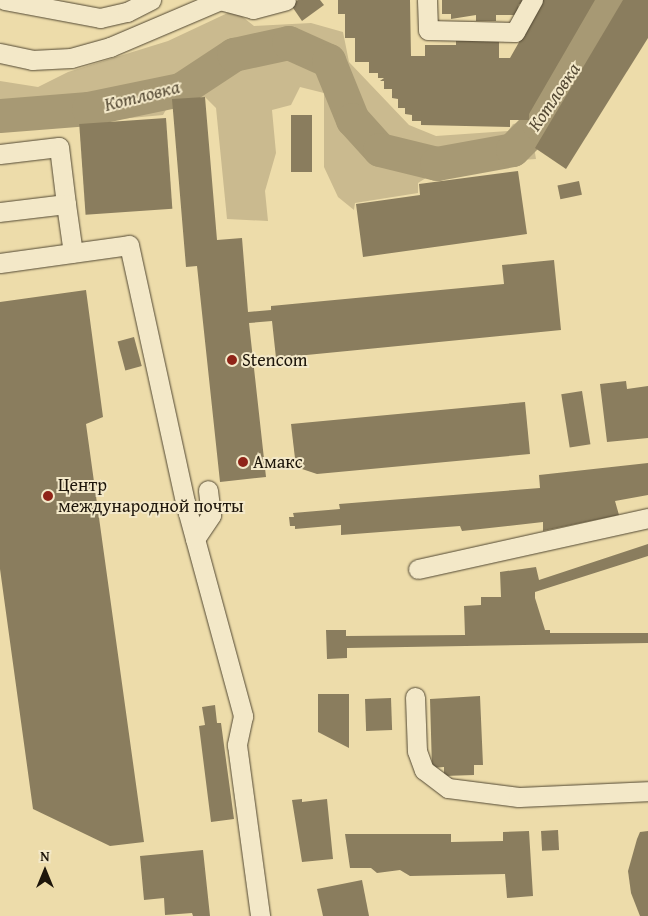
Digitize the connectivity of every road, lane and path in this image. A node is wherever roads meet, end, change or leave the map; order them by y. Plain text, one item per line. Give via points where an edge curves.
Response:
1 (6, 0) edge
2 (151, 0) edge
3 (220, 0) edge
4 (286, 0) edge
5 (427, 0) edge
6 (533, 0) edge
7 (0, 53) edge
8 (0, 154) edge
9 (66, 204) junction
10 (0, 212) edge
11 (73, 253) junction
12 (0, 263) edge
13 (208, 490) dead end
14 (648, 518) edge
15 (195, 539) junction
16 (418, 569) dead end
17 (416, 697) dead end
18 (648, 792) edge
19 (260, 916) edge

1 - 2 lane via 100,18 127,12
3 - 4 lane via 252,9
3 - 7 lane via 110,47 71,58 32,60
5 - 6 lane via 428,30 515,32
8 - 9 lane via 59,147
9 - 10 lane
9 - 11 lane
11 - 12 lane
11 - 15 lane via 129,245
13 - 15 lane via 211,515
14 - 16 lane
15 - 19 lane via 243,716 237,744
17 - 18 lane via 417,752 424,770 448,788 518,797

